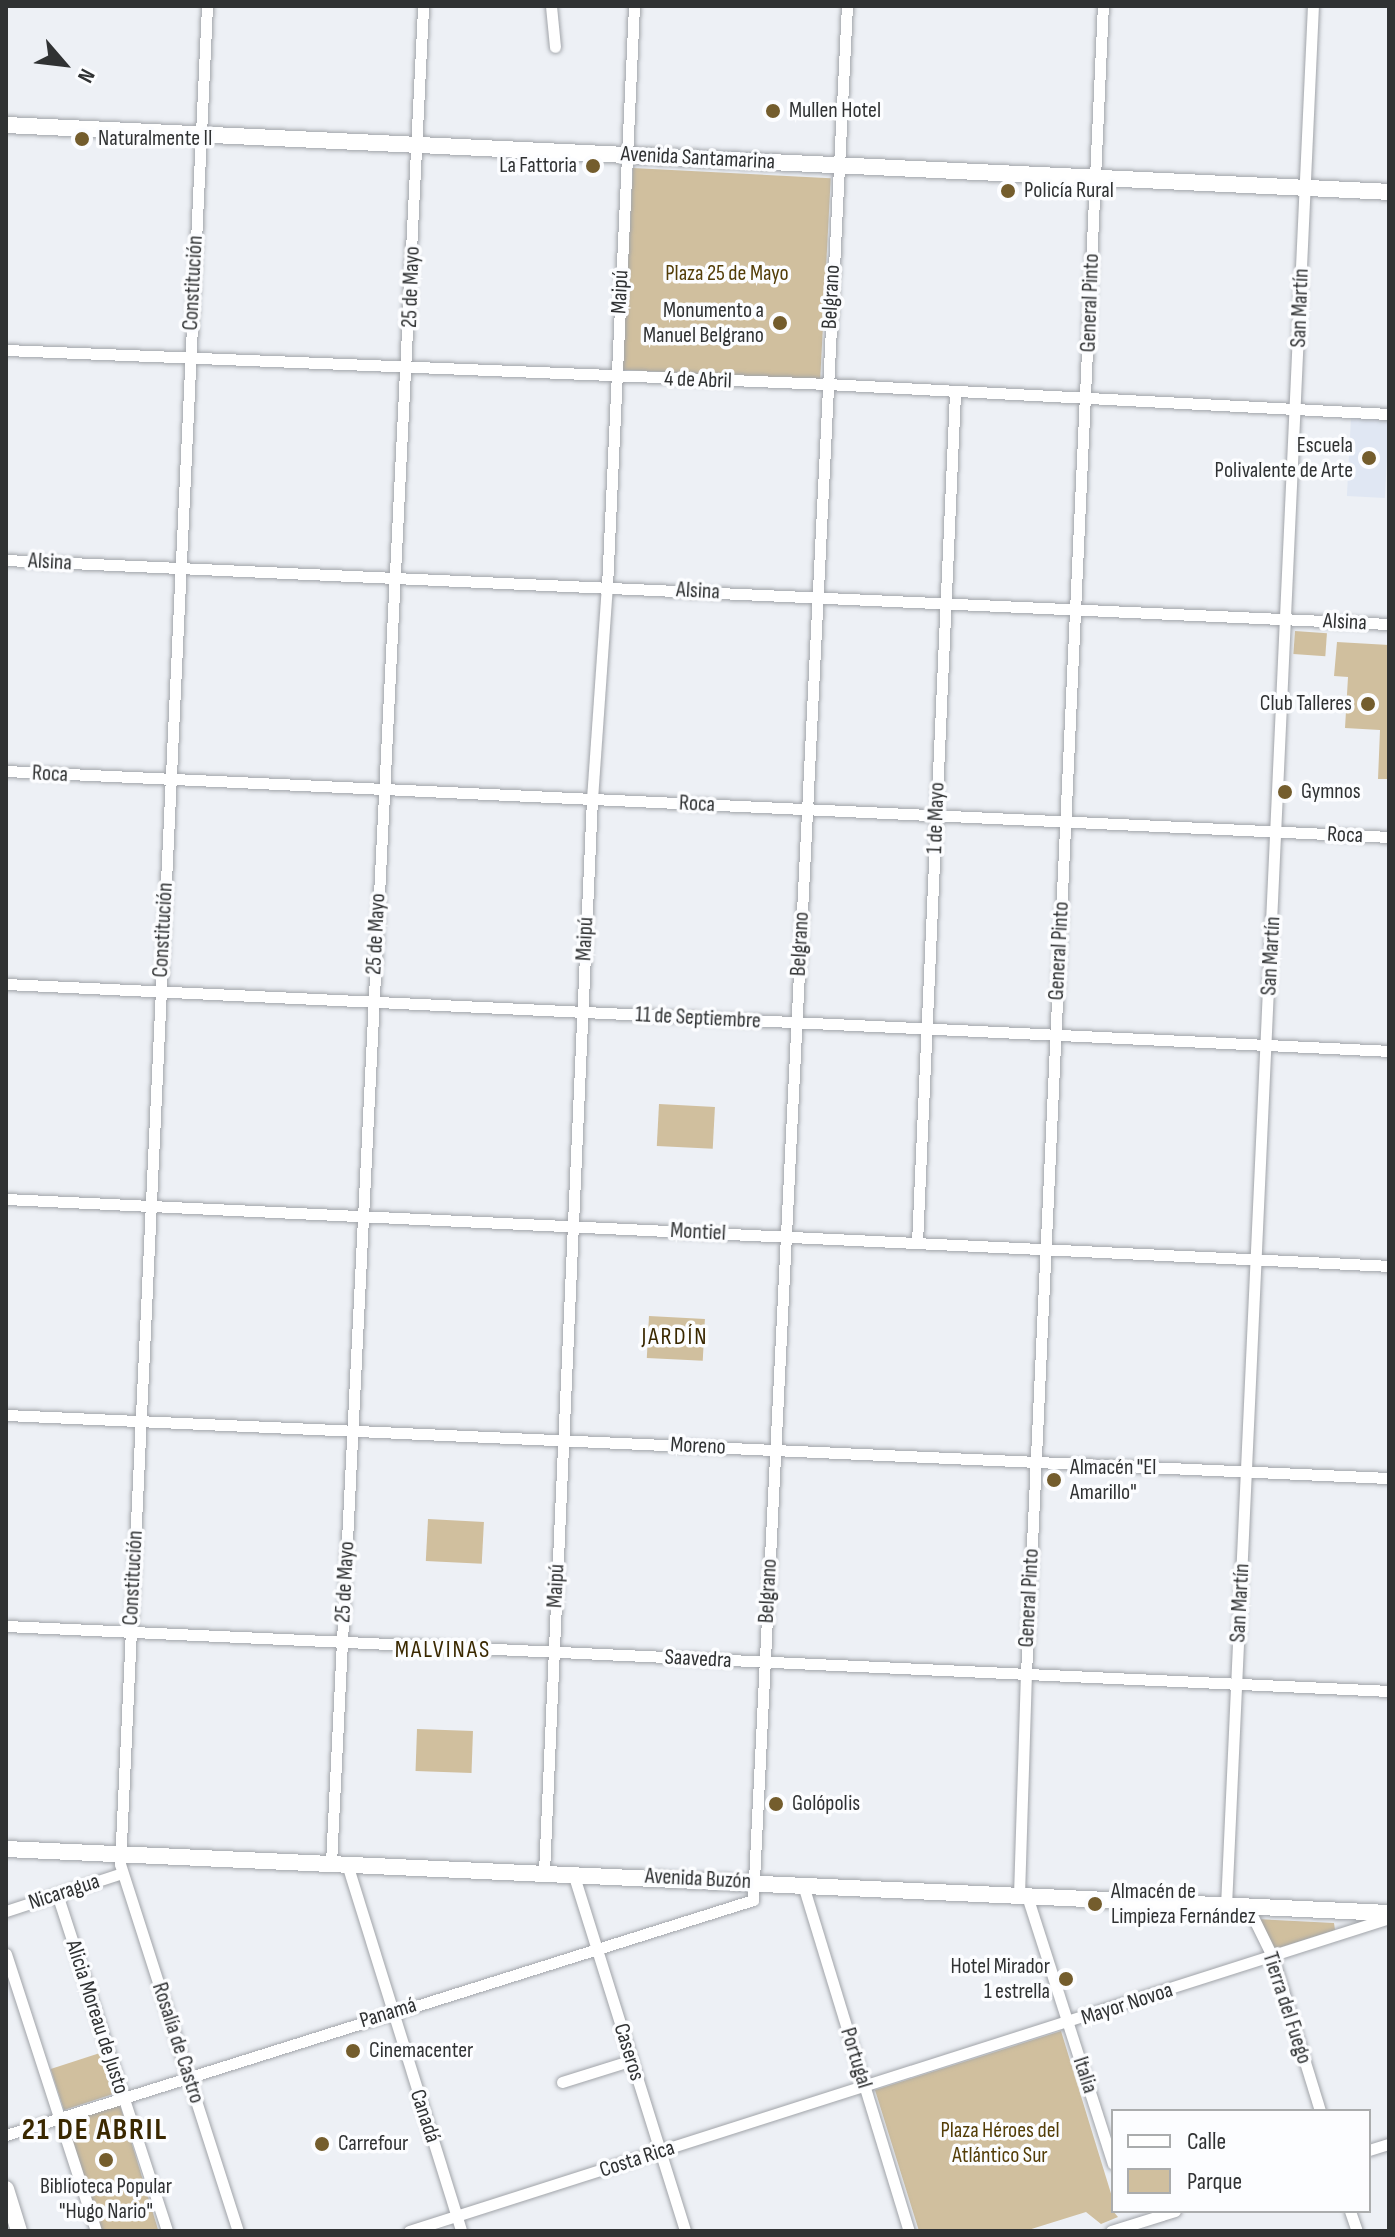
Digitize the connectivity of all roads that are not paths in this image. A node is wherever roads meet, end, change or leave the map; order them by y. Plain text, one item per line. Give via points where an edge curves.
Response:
1 (207, 6) edge
2 (423, 6) edge
3 (551, 6) edge
4 (634, 6) edge
5 (847, 6) edge
6 (1103, 6) edge
7 (1313, 6) edge
8 (555, 47) dead end
9 (6, 125) edge
10 (200, 134) junction
11 (417, 145) junction
12 (627, 155) junction
13 (837, 165) junction
14 (1095, 177) junction
15 (1305, 188) junction
16 (1389, 192) edge
17 (6, 350) edge
18 (189, 358) junction
19 (408, 366) junction
20 (616, 377) junction
21 (827, 384) junction
22 (955, 393) junction
23 (1087, 400) junction
24 (1296, 408) junction
25 (1389, 414) edge
26 (6, 560) edge
27 (180, 568) junction
28 (393, 578) junction
29 (607, 587) junction
30 (816, 598) junction
31 (945, 604) junction
32 (1076, 610) junction
33 (1288, 619) junction
34 (1389, 624) edge
35 (6, 771) edge
36 (170, 779) junction
37 (383, 789) junction
38 (592, 799) junction
39 (806, 810) junction
40 (936, 816) junction
41 (1066, 821) junction
42 (1277, 831) junction
43 (1389, 837) edge
44 (6, 984) edge
45 (160, 992) junction
46 (373, 1002) junction
47 (582, 1012) junction
48 (796, 1023) junction
49 (927, 1029) junction
50 (1054, 1034) junction
51 (1267, 1045) junction
52 (1389, 1051) edge
53 (6, 1199) edge
54 (150, 1206) junction
55 (363, 1216) junction
56 (572, 1226) junction
57 (785, 1236) junction
58 (917, 1243) junction
59 (1046, 1248) junction
60 (1255, 1259) junction
61 (1389, 1266) edge
62 (6, 1415) edge
63 (141, 1421) junction
64 (353, 1431) junction
65 (562, 1440) junction
66 (775, 1450) junction
67 (1036, 1463) junction
68 (1246, 1471) junction
69 (1389, 1478) edge
70 (6, 1626) edge
71 (131, 1632) junction
72 (343, 1642) junction
73 (553, 1652) junction
74 (765, 1662) junction
75 (1026, 1674) junction
76 (1236, 1684) junction
77 (1389, 1691) edge
78 (6, 1849) edge
79 (121, 1855) junction
80 (339, 1864) junction
81 (544, 1872) junction
82 (122, 1873) junction
83 (573, 1873) junction
84 (754, 1882) junction
85 (803, 1885) junction
86 (57, 1894) junction
87 (1023, 1896) junction
88 (1226, 1906) junction
89 (1248, 1907) junction
90 (6, 1911) edge
91 (1389, 1915) edge
92 (597, 1948) junction
93 (6, 1954) edge
94 (1273, 1958) junction
95 (392, 2012) junction
96 (1068, 2023) junction
97 (632, 2060) junction
98 (189, 2075) junction
99 (562, 2082) dead end
100 (864, 2087) junction
101 (123, 2096) junction
102 (1319, 2109) edge
103 (60, 2118) junction
104 (6, 2135) edge
105 (661, 2152) junction
106 (1111, 2158) edge
107 (6, 2189) edge
108 (1170, 2213) edge
109 (456, 2216) junction
110 (1133, 2228) edge
111 (19, 2231) edge
112 (96, 2231) edge
113 (167, 2231) edge
114 (238, 2231) edge
115 (409, 2231) edge
116 (461, 2231) edge
117 (685, 2231) edge
118 (909, 2231) edge
119 (1111, 2231) edge

1 - 10 street, Constitución
2 - 11 street, 25 de Mayo
3 - 8 street
4 - 12 street, Maipú
5 - 13 street, Belgrano
6 - 14 street, General Pinto
7 - 15 street, San Martín
9 - 10 main road, Avenida Santamarina
10 - 11 main road, Avenida Santamarina
10 - 18 street, Constitución
11 - 12 main road, Avenida Santamarina
11 - 19 street, 25 de Mayo
12 - 13 main road, Avenida Santamarina
12 - 20 street, Maipú
13 - 14 main road, Avenida Santamarina
13 - 21 street, Belgrano
14 - 15 main road, Avenida Santamarina
14 - 23 street, General Pinto
15 - 16 main road, Avenida Santamarina
15 - 24 street, San Martín
17 - 18 street, 4 de Abril
18 - 19 street, 4 de Abril
18 - 27 street, Constitución
19 - 20 street, 4 de Abril
19 - 28 street, 25 de Mayo
20 - 21 street, 4 de Abril
20 - 29 street, Maipú
21 - 22 street, 4 de Abril
21 - 30 street, Belgrano
22 - 23 street, 4 de Abril
22 - 31 street, 1 de Mayo
23 - 24 street, 4 de Abril
23 - 32 street, General Pinto
24 - 25 street, 4 de Abril
24 - 33 street, San Martín
26 - 27 street, Alsina
27 - 28 street, Alsina
27 - 36 street, Constitución
28 - 29 street, Alsina
28 - 37 street, 25 de Mayo
29 - 30 street, Alsina
29 - 38 street, Maipú
30 - 31 street, Alsina
30 - 39 street, Belgrano
31 - 32 street, Alsina
31 - 40 street, 1 de Mayo
32 - 33 street, Alsina
32 - 41 street, General Pinto
33 - 34 street, Alsina
33 - 42 street, San Martín
35 - 36 street, Roca
36 - 37 street, Roca
36 - 45 street, Constitución
37 - 38 street, Roca
37 - 46 street, 25 de Mayo
38 - 39 street, Roca
38 - 47 street, Maipú
39 - 40 street, Roca
39 - 48 street, Belgrano
40 - 41 street, Roca
40 - 49 street, 1 de Mayo
41 - 42 street, Roca
41 - 50 street, General Pinto
42 - 43 street, Roca
42 - 51 street, San Martín
44 - 45 street, 11 de Septiembre
45 - 46 street, 11 de Septiembre
45 - 54 street, Constitución
46 - 47 street, 11 de Septiembre
46 - 55 street, 25 de Mayo
47 - 48 street, 11 de Septiembre
47 - 56 street, Maipú
48 - 49 street, 11 de Septiembre
48 - 57 street, Belgrano
49 - 50 street, 11 de Septiembre
49 - 58 street, 1 de Mayo
50 - 51 street, 11 de Septiembre
50 - 59 street, General Pinto
51 - 52 street, 11 de Septiembre
51 - 60 street, San Martín
53 - 54 street, Montiel
54 - 55 street, Montiel
54 - 63 street, Constitución
55 - 56 street, Montiel
55 - 64 street, 25 de Mayo
56 - 57 street, Montiel
56 - 65 street, Maipú
57 - 58 street, Montiel
57 - 66 street, Belgrano
58 - 59 street, Montiel
59 - 60 street, Montiel
59 - 67 street, General Pinto
60 - 61 street, Montiel
60 - 68 street, San Martín
62 - 63 street, Moreno
63 - 64 street, Moreno
63 - 71 street, Constitución
64 - 65 street, Moreno
64 - 72 street, 25 de Mayo
65 - 66 street, Moreno
65 - 73 street, Maipú
66 - 67 street, Moreno
66 - 74 street, Belgrano
67 - 68 street, Moreno
67 - 75 street, General Pinto
68 - 69 street, Moreno
68 - 76 street, San Martín
70 - 71 street, Saavedra
71 - 72 street, Saavedra
71 - 79 street, Constitución
72 - 73 street, Saavedra
72 - 80 street, 25 de Mayo
73 - 74 street, Saavedra
73 - 81 street, Maipú
74 - 75 street, Saavedra
74 - 84 street, Belgrano
75 - 76 street, Saavedra
75 - 87 street, General Pinto
76 - 77 street, Saavedra
76 - 88 street, San Martín
78 - 79 main road, Avenida Buzón
79 - 80 main road, Avenida Buzón
79 - 82 street, Rosalía de Castro
80 - 81 main road, Avenida Buzón
80 - 95 street, Canadá
81 - 83 main road, Avenida Buzón
82 - 86 street, Nicaragua
82 - 98 street, Rosalía de Castro
83 - 84 main road, Avenida Buzón
83 - 92 street, Caseros
84 - 85 main road, Avenida Buzón
84 - 92 street, Panamá via 753,1900
85 - 87 main road, Avenida Buzón
85 - 100 street, Portugal
86 - 90 street, Nicaragua
86 - 101 street, Alicia Moreau de Justo
87 - 88 main road, Avenida Buzón
87 - 96 street, Italia
88 - 89 main road, Avenida Buzón
89 - 91 main road, Avenida Buzón
89 - 94 street, Tierra del Fuego
91 - 94 street, Mayor Novoa
92 - 95 street, Panamá
92 - 97 street, Caseros
93 - 103 street
94 - 96 street, Mayor Novoa
94 - 102 street, Tierra del Fuego
95 - 98 street, Panamá
95 - 109 street, Canadá
96 - 100 street, Mayor Novoa
96 - 106 street, Italia
97 - 99 street
97 - 105 street, Caseros
98 - 101 street, Panamá
98 - 114 street, Rosalía de Castro
100 - 105 street, Costa Rica
100 - 118 street, Portugal
101 - 103 street, Panamá
101 - 113 street, Alicia Moreau de Justo
103 - 104 street, Panamá
103 - 112 street
105 - 109 street, Costa Rica
105 - 117 street, Caseros
107 - 111 main road
108 - 110 street
109 - 115 street, Costa Rica
109 - 116 street, Canadá
110 - 119 street

